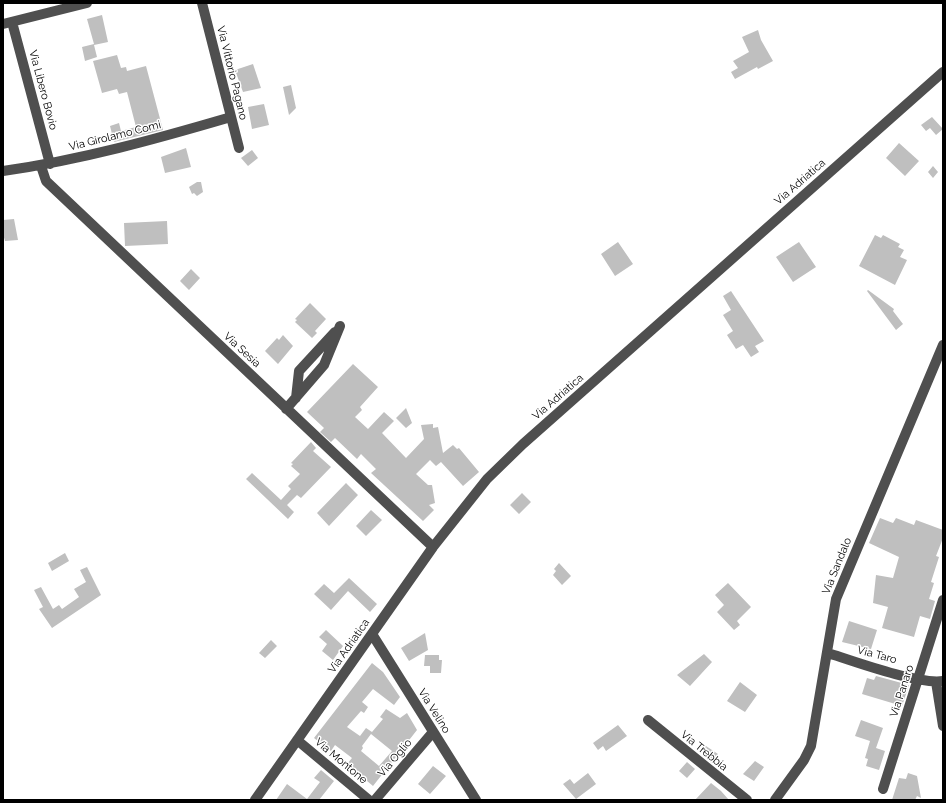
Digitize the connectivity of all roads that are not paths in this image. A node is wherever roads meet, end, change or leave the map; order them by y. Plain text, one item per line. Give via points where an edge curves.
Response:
1 (87, 3) edge
2 (202, 3) edge
3 (60, 6) edge
4 (8, 23) edge
5 (943, 72) edge
6 (231, 117) junction
7 (239, 148) dead end
8 (45, 165) junction
9 (3, 171) edge
10 (943, 345) edge
11 (296, 398) junction
12 (286, 409) junction
13 (433, 548) junction
14 (943, 600) edge
15 (372, 634) junction
16 (828, 653) junction
17 (919, 679) junction
18 (940, 681) edge
19 (648, 720) dead end
20 (943, 726) edge
21 (433, 732) junction
22 (297, 740) junction
23 (883, 790) dead end
24 (255, 800) edge
25 (369, 800) edge
26 (375, 800) edge
27 (476, 800) edge
28 (747, 800) edge
29 (775, 800) edge

1 - 3 street
2 - 6 street, Via Vittorio Pagano
3 - 4 street
4 - 8 street, Via Libero Bovio
5 - 13 street, Via Adriatica via 523,444 488,479
6 - 7 street, Via Vittorio Pagano
6 - 8 street, Via Girolamo Comi via 148,141
8 - 9 street, Via Girolamo Comi
8 - 12 street, Via Sesia via 46,181
10 - 16 street, Via Sandalo via 836,599
11 - 11 street via 299,371 340,326 324,365
11 - 12 street
12 - 13 street, Via Sesia
13 - 15 street, Via Adriatica
14 - 17 street, Via Panaro
15 - 21 street, Via Velino
15 - 22 street, Via Adriatica
16 - 17 street, Via Taro
16 - 29 street, Via Sandalo via 811,746
17 - 18 street, Via Taro
17 - 23 street, Via Panaro
18 - 20 street
19 - 28 street, Via Trebbia
21 - 26 street, Via Oglio
21 - 27 street, Via Velino
22 - 24 street, Via Adriatica
22 - 25 street, Via Montone

